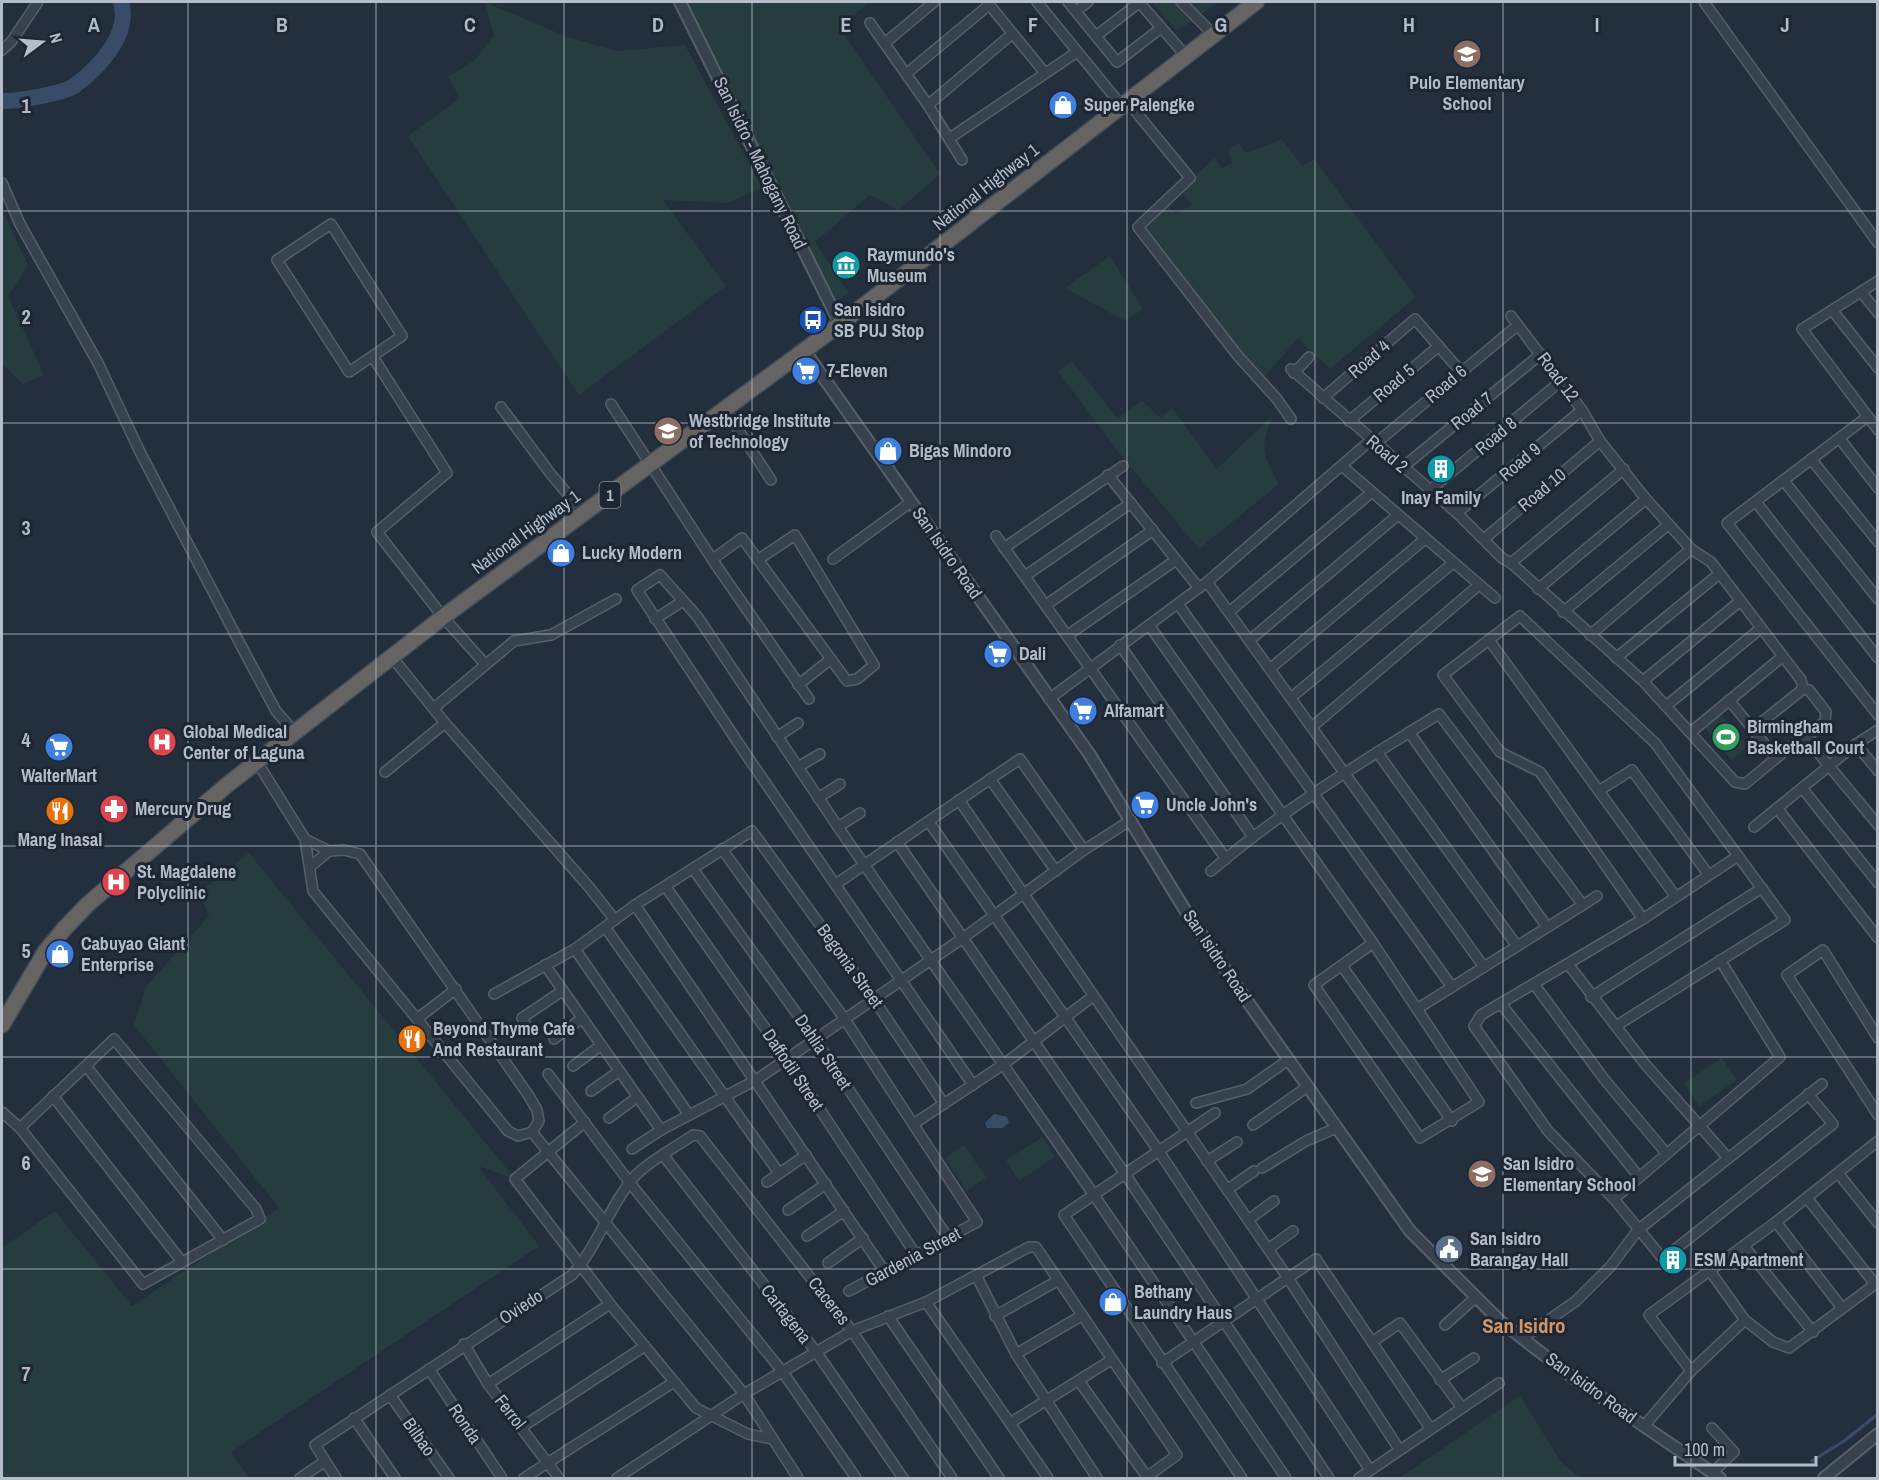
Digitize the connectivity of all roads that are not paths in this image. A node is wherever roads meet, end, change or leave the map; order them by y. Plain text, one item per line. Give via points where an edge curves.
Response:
1 (38, 2) edge
2 (680, 2) edge
3 (934, 2) edge
4 (1037, 2) edge
5 (1068, 2) edge
6 (1088, 2) edge
7 (1140, 2) edge
8 (1181, 2) edge
9 (1256, 2) edge
10 (1704, 2) edge
11 (988, 3) edge
12 (1076, 11) junction
13 (870, 24) dead end
14 (1161, 28) junction
15 (1012, 34) junction
16 (1213, 34) junction
17 (1096, 36) junction
18 (885, 43) junction
19 (2, 50) edge
20 (1077, 52) junction
21 (1186, 56) junction
22 (1045, 72) junction
23 (906, 74) junction
24 (1124, 103) junction
25 (928, 105) junction
26 (950, 138) junction
27 (962, 160) dead end
28 (2, 183) edge
29 (1877, 241) edge
30 (1878, 281) edge
31 (1862, 293) junction
32 (1833, 311) junction
33 (1878, 313) edge
34 (1511, 316) dead end
35 (840, 324) junction
36 (1518, 325) junction
37 (1439, 346) junction
38 (804, 350) junction
39 (1541, 354) junction
40 (373, 357) junction
41 (1309, 357) dead end
42 (1878, 368) edge
43 (1461, 372) junction
44 (1561, 381) junction
45 (1323, 398) junction
46 (611, 404) dead end
47 (501, 407) dead end
48 (724, 408) junction
49 (1582, 410) junction
50 (1867, 417) junction
51 (1291, 419) dead end
52 (1349, 421) junction
53 (1878, 430) edge
54 (1840, 439) junction
55 (1600, 441) junction
56 (1373, 442) junction
57 (1811, 459) junction
58 (651, 466) junction
59 (1123, 466) dead end
60 (1342, 466) junction
61 (1403, 467) junction
62 (1624, 470) junction
63 (1108, 475) junction
64 (771, 480) dead end
65 (1784, 481) junction
66 (1878, 488) edge
67 (1430, 490) junction
68 (1372, 492) junction
69 (1646, 499) junction
70 (911, 502) junction
71 (1756, 502) junction
72 (1131, 503) junction
73 (1457, 513) junction
74 (585, 514) junction
75 (1398, 515) junction
76 (1668, 525) junction
77 (1152, 530) junction
78 (996, 536) dead end
79 (1484, 538) junction
80 (1425, 539) junction
81 (1878, 542) edge
82 (1004, 548) junction
83 (1691, 549) junction
84 (713, 559) junction
85 (759, 559) junction
86 (833, 559) dead end
87 (1176, 560) junction
88 (1453, 563) junction
89 (1511, 563) junction
90 (1719, 574) junction
91 (1025, 576) junction
92 (1207, 582) junction
93 (1479, 585) junction
94 (1199, 588) junction
95 (1538, 588) junction
96 (1495, 598) dead end
97 (616, 599) dead end
98 (1878, 599) edge
99 (683, 601) junction
100 (1739, 602) junction
101 (1178, 604) junction
102 (1046, 605) junction
103 (1229, 612) junction
104 (1563, 612) junction
105 (443, 617) junction
106 (655, 619) junction
107 (1149, 625) junction
108 (1760, 629) junction
109 (1068, 635) junction
110 (1590, 635) junction
111 (1250, 640) junction
112 (1489, 640) junction
113 (1120, 645) junction
114 (392, 657) junction
115 (1782, 657) junction
116 (1616, 658) junction
117 (1878, 658) edge
118 (831, 659) junction
119 (485, 664) junction
120 (1090, 667) junction
121 (1271, 668) junction
122 (1643, 681) junction
123 (798, 685) junction
124 (1803, 689) junction
125 (1292, 697) junction
126 (808, 699) dead end
127 (1049, 699) junction
128 (1729, 700) junction
129 (1666, 706) junction
130 (434, 708) junction
131 (1878, 716) edge
132 (445, 723) junction
133 (798, 723) dead end
134 (1313, 726) junction
135 (1753, 729) junction
136 (1878, 730) edge
137 (1409, 732) junction
138 (1691, 732) junction
139 (295, 733) junction
140 (777, 737) junction
141 (1806, 738) junction
142 (1856, 744) junction
143 (1377, 752) junction
144 (820, 754) dead end
145 (1776, 758) junction
146 (257, 762) junction
147 (1830, 765) junction
148 (798, 767) junction
149 (1878, 771) edge
150 (385, 772) dead end
151 (1345, 773) junction
152 (990, 779) junction
153 (840, 784) dead end
154 (1802, 788) junction
155 (1600, 790) junction
156 (1316, 794) junction
157 (818, 798) junction
158 (960, 800) junction
159 (1777, 808) junction
160 (860, 813) dead end
161 (1283, 817) junction
162 (1131, 820) junction
163 (929, 822) junction
164 (1878, 825) edge
165 (1754, 826) dead end
166 (838, 827) junction
167 (1253, 837) junction
168 (305, 839) junction
169 (897, 842) junction
170 (722, 849) junction
171 (1084, 850) junction
172 (329, 851) junction
173 (1738, 856) junction
174 (1226, 859) junction
175 (866, 864) junction
176 (311, 866) junction
177 (693, 869) junction
178 (1056, 871) junction
179 (1211, 871) dead end
180 (1708, 874) junction
181 (1878, 883) edge
182 (836, 884) junction
183 (666, 887) junction
184 (1762, 888) junction
185 (1025, 893) junction
186 (1597, 896) dead end
187 (1676, 897) junction
188 (635, 905) junction
189 (1583, 905) junction
190 (993, 915) junction
191 (1643, 919) junction
192 (615, 920) junction
193 (606, 927) junction
194 (1547, 927) junction
195 (963, 938) junction
196 (1878, 938) edge
197 (1373, 943) junction
198 (1517, 946) junction
199 (575, 949) junction
200 (931, 960) junction
201 (1720, 960) junction
202 (1568, 964) junction
203 (545, 965) junction
204 (1342, 966) junction
205 (1484, 967) junction
206 (899, 980) junction
207 (1534, 984) junction
208 (1452, 987) junction
209 (456, 988) junction
210 (562, 991) junction
211 (494, 994) dead end
212 (1092, 997) junction
213 (1591, 997) junction
214 (873, 998) junction
215 (1501, 1004) junction
216 (1417, 1009) junction
217 (1065, 1017) junction
218 (418, 1018) junction
219 (844, 1018) junction
220 (581, 1019) junction
221 (2, 1025) edge
222 (1616, 1026) junction
223 (528, 1028) dead end
224 (554, 1038) dead end
225 (1878, 1038) edge
226 (815, 1039) junction
227 (1033, 1043) junction
228 (600, 1046) junction
229 (786, 1058) junction
230 (1288, 1060) junction
231 (1004, 1064) junction
232 (86, 1066) junction
233 (573, 1066) dead end
234 (618, 1072) junction
235 (548, 1074) dead end
236 (756, 1080) junction
237 (1822, 1084) dead end
238 (973, 1085) junction
239 (1307, 1087) junction
240 (591, 1091) dead end
241 (1808, 1094) junction
242 (53, 1096) junction
243 (723, 1097) junction
244 (636, 1098) junction
245 (1196, 1103) dead end
246 (944, 1104) junction
247 (2, 1112) edge
248 (1215, 1113) dead end
249 (689, 1114) junction
250 (1878, 1114) edge
251 (609, 1118) dead end
252 (1452, 1121) junction
253 (585, 1122) junction
254 (915, 1123) junction
255 (1253, 1125) dead end
256 (20, 1128) junction
257 (1336, 1128) junction
258 (1700, 1128) junction
259 (661, 1130) junction
260 (1186, 1131) junction
261 (532, 1132) junction
262 (693, 1135) joint
263 (1878, 1141) edge
264 (1237, 1142) dead end
265 (632, 1149) dead end
266 (1158, 1150) junction
267 (549, 1152) junction
268 (1666, 1153) junction
269 (663, 1155) junction
270 (806, 1155) junction
271 (1728, 1158) junction
272 (1207, 1161) junction
273 (779, 1173) junction
274 (1838, 1173) junction
275 (1125, 1174) junction
276 (1639, 1177) junction
277 (767, 1182) dead end
278 (630, 1183) junction
279 (826, 1184) junction
280 (1227, 1190) junction
281 (1094, 1195) junction
282 (1807, 1198) junction
283 (1614, 1200) junction
284 (1274, 1201) dead end
285 (788, 1210) dead end
286 (844, 1211) junction
287 (1248, 1220) junction
288 (604, 1222) junction
289 (1776, 1222) junction
290 (1878, 1223) edge
291 (1638, 1230) junction
292 (1293, 1231) dead end
293 (807, 1236) dead end
294 (863, 1238) junction
295 (948, 1238) junction
296 (223, 1240) junction
297 (1744, 1246) junction
298 (1268, 1249) junction
299 (916, 1255) junction
300 (182, 1262) junction
301 (828, 1263) dead end
302 (582, 1265) junction
303 (1710, 1271) junction
304 (885, 1272) junction
305 (977, 1277) junction
306 (1287, 1278) junction
307 (1057, 1281) junction
308 (1876, 1283) edge
309 (849, 1291) dead end
310 (1476, 1297) junction
311 (1255, 1300) junction
312 (926, 1302) junction
313 (610, 1304) junction
314 (1842, 1308) junction
315 (888, 1316) junction
316 (995, 1316) junction
317 (1081, 1316) junction
318 (1224, 1320) junction
319 (1745, 1320) junction
320 (1445, 1325) dead end
321 (852, 1331) junction
322 (1813, 1332) junction
323 (1524, 1337) junction
324 (1193, 1342) junction
325 (1372, 1342) junction
326 (464, 1344) junction
327 (645, 1346) junction
328 (817, 1353) junction
329 (1016, 1354) junction
330 (1474, 1358) dead end
331 (1111, 1359) junction
332 (1162, 1363) junction
333 (429, 1369) junction
334 (783, 1371) junction
335 (1691, 1371) junction
336 (1440, 1380) junction
337 (1079, 1381) junction
338 (674, 1382) junction
339 (1499, 1383) dead end
340 (488, 1384) junction
341 (744, 1394) junction
342 (390, 1395) junction
343 (1045, 1401) junction
344 (1462, 1408) junction
345 (709, 1416) junction
346 (354, 1418) junction
347 (1010, 1423) junction
348 (1644, 1426) junction
349 (522, 1427) junction
350 (1430, 1428) junction
351 (1712, 1428) dead end
352 (1878, 1434) edge
353 (772, 1439) junction
354 (1399, 1449) junction
355 (324, 1462) junction
356 (549, 1464) junction
357 (1370, 1470) junction
358 (1716, 1476) edge
359 (1146, 1478) edge
360 (300, 1479) edge
361 (336, 1479) edge
362 (394, 1479) edge
363 (449, 1479) edge
364 (502, 1479) edge
365 (524, 1479) edge
366 (559, 1479) edge
367 (617, 1479) edge
368 (798, 1479) edge
369 (856, 1479) edge
370 (903, 1479) edge
371 (952, 1479) edge
372 (999, 1479) edge
373 (1048, 1479) edge
374 (1097, 1479) edge
375 (1242, 1479) edge
376 (1286, 1479) edge
377 (1329, 1479) edge
378 (1359, 1479) edge
379 (1824, 1479) edge

1 - 19 street
2 - 35 street, San Isidro - Mahogany Road
3 - 18 street
4 - 20 street
5 - 12 street
6 - 12 street
7 - 14 street
7 - 17 street
8 - 16 street
9 - 16 highway, National Highway 1 / 1
10 - 29 street
11 - 15 street
11 - 23 street
12 - 17 street
13 - 18 street
14 - 17 street via 1117,62
14 - 21 street
15 - 22 street
15 - 25 street
16 - 21 highway, National Highway 1 / 1
18 - 23 street
20 - 22 street
20 - 24 street
21 - 24 highway, National Highway 1 / 1
22 - 26 street
23 - 25 street
24 - 35 highway, National Highway 1 / 1
24 - 51 street via 1191,178 1138,227
25 - 26 street
26 - 27 street
28 - 139 street via 276,711
30 - 31 street
31 - 32 street
31 - 33 street
32 - 42 street
32 - 50 street via 1802,329
34 - 36 street, Road 12
35 - 38 highway, National Highway 1 / 1
36 - 39 street, Road 12
36 - 43 street, Road 6
37 - 43 street
37 - 45 street, Road 4 via 1415,319
37 - 52 street, Road 5
38 - 48 highway, National Highway 1 / 1
38 - 70 street, San Isidro Road
39 - 44 street, Road 12
39 - 61 street, Road 7
40 - 40 street via 350,372 277,260 331,224 402,336
40 - 105 street via 447,473 377,532
41 - 45 street, Road 2 via 1292,371
43 - 56 street, Road 6
44 - 49 street, Road 12
44 - 67 street, Road 8
45 - 52 street, Road 2
46 - 58 street
47 - 74 street
48 - 58 highway, National Highway 1 / 1
48 - 64 street
49 - 55 street, Road 12
49 - 73 street, Road 9
50 - 53 street
50 - 54 street
52 - 56 street, Road 2
54 - 57 street
54 - 66 street
55 - 62 street, Road 12
55 - 79 street, Road 10
56 - 60 street, Road 6
56 - 61 street, Road 2
57 - 65 street
57 - 81 street
58 - 74 highway, National Highway 1 / 1
58 - 84 street
59 - 63 street
60 - 68 street
60 - 92 street, Road 6
61 - 67 street, Road 2
62 - 69 street, Road 12
62 - 89 street
63 - 72 street
63 - 82 street
65 - 71 street
65 - 98 street
67 - 73 street, Road 2
68 - 75 street
68 - 103 street
69 - 76 street, Road 12
69 - 95 street
70 - 86 street
70 - 127 street, San Isidro Road
71 - 117 street
71 - 131 street via 1727,523
72 - 77 street
72 - 91 street
73 - 79 street, Road 2
74 - 105 highway, National Highway 1 / 1
75 - 80 street
75 - 111 street
76 - 83 street, Road 12
76 - 104 street
77 - 87 street
77 - 102 street
78 - 82 street
79 - 89 street, Road 2
80 - 88 street
80 - 121 street
82 - 91 street
83 - 90 street, Road 12 via 1703,555
83 - 110 street
84 - 85 street via 742,538
84 - 123 street
85 - 118 street
85 - 118 street via 795,535 874,665 857,680 847,681
87 - 94 street
87 - 109 street
88 - 93 street
88 - 125 street
89 - 95 street, Road 2
90 - 100 street, Road 12
90 - 116 street
91 - 102 street
92 - 94 street, Road 6
92 - 103 street
93 - 96 street
93 - 134 street
94 - 101 street, Road 6
95 - 104 street, Road 2
97 - 119 street via 551,635 514,641
99 - 106 street
99 - 106 street via 660,575 637,590
99 - 140 street
100 - 108 street, Road 12
100 - 122 street
101 - 107 street, Road 6
101 - 156 street
102 - 109 street
103 - 111 street
104 - 110 street, Road 2
105 - 114 highway, National Highway 1 / 1
105 - 119 street
106 - 182 street
107 - 113 street, Road 6
107 - 161 street
108 - 115 street, Road 12
108 - 129 street
109 - 120 street
110 - 116 street, Road 2
111 - 121 street
112 - 155 street
112 - 173 street via 1520,616 1655,743
112 - 191 street via 1443,675 1500,752 1540,772
113 - 120 street, Road 6
113 - 167 street
114 - 130 street
114 - 139 highway, National Highway 1 / 1
115 - 124 street, Road 12 via 1801,680
115 - 128 street
116 - 122 street, Road 2
118 - 123 street
119 - 130 street
120 - 127 street, Road 6
120 - 174 street
121 - 125 street
122 - 129 street, Road 2
123 - 126 street
124 - 135 street
124 - 141 street, Road 12 via 1809,690 1827,716
125 - 134 street
127 - 162 street, San Isidro Road
128 - 135 street
128 - 138 street
129 - 138 street, Road 2
130 - 132 street
132 - 150 street
132 - 192 street
133 - 140 street
134 - 151 street
135 - 145 street
136 - 142 street
137 - 143 street
137 - 189 street via 1439,714
137 - 194 street
138 - 145 street, Road 2 via 1738,785 1745,784
139 - 146 highway, National Highway 1 / 1
140 - 148 street
141 - 145 street
141 - 147 street
142 - 147 street
142 - 149 street
143 - 151 street
143 - 198 street
144 - 148 street
146 - 168 street
146 - 221 highway, National Highway 1 / 1 via 80,913 45,952
147 - 154 street
147 - 164 street
148 - 157 street
151 - 156 street
151 - 205 street
152 - 158 street
152 - 171 street via 1020,759
152 - 178 street
153 - 157 street
154 - 159 street
154 - 181 street
155 - 180 street via 1632,770
155 - 187 street
156 - 161 street
156 - 208 street
157 - 166 street
158 - 163 street
158 - 185 street
159 - 165 street
159 - 196 street
160 - 166 street
161 - 167 street
161 - 197 street
162 - 171 street
162 - 230 street, San Isidro Road via 1185,910
163 - 169 street
163 - 190 street
166 - 175 street
167 - 174 street
168 - 172 street
168 - 176 street
169 - 175 street
169 - 195 street
170 - 177 street
170 - 214 street, Begonia Street via 752,831
170 - 219 street
171 - 178 street
172 - 176 street
172 - 209 street via 360,854
173 - 180 street
173 - 184 street
174 - 179 street
175 - 182 street
175 - 200 street
176 - 218 street via 313,891
177 - 183 street
177 - 226 street, Dahlia Street
178 - 185 street
180 - 187 street
182 - 206 street
183 - 188 street
183 - 229 street, Daffodil Street
184 - 201 street via 1785,920
184 - 213 street
185 - 190 street
185 - 212 street
186 - 189 street
187 - 191 street
188 - 192 street
188 - 236 street
189 - 194 street
190 - 195 street
190 - 217 street
191 - 202 street
192 - 193 street
193 - 199 street
193 - 243 street
194 - 198 street
195 - 200 street
195 - 227 street
197 - 204 street
197 - 216 street
198 - 205 street
199 - 203 street
199 - 249 street
200 - 206 street
200 - 231 street
201 - 222 street
201 - 258 street via 1780,1057
202 - 207 street
202 - 213 street
203 - 210 street
203 - 211 street
204 - 252 street
204 - 252 street via 1314,985 1420,1138
205 - 208 street
206 - 214 street
206 - 238 street
207 - 215 street
207 - 268 street via 1604,1079
208 - 216 street
209 - 218 street
209 - 261 street via 537,1110 539,1121
210 - 220 street
210 - 223 street via 522,1018
212 - 217 street
212 - 260 street
213 - 222 street
214 - 219 street
214 - 246 street, Begonia Street
215 - 276 street
215 - 283 street via 1481,1015 1474,1026 1548,1131
216 - 252 street via 1479,1102
217 - 227 street
217 - 266 street
218 - 261 street via 508,1131 518,1136
219 - 226 street
219 - 254 street
220 - 224 street
220 - 228 street
222 - 258 street
225 - 250 street via 1823,950 1787,975
226 - 229 street
226 - 295 street, Dahlia Street
227 - 231 street
227 - 275 street
228 - 233 street
228 - 234 street
229 - 236 street
229 - 299 street, Daffodil Street
230 - 239 street, San Isidro Road
230 - 245 street via 1247,1089
231 - 238 street
231 - 281 street
232 - 242 street
232 - 296 street
232 - 296 street via 114,1039 256,1209 260,1219
234 - 240 street
234 - 244 street
235 - 253 street
236 - 243 street
236 - 270 street
237 - 241 street
238 - 246 street
239 - 255 street
239 - 257 street, San Isidro Road
241 - 271 street
241 - 291 street via 1833,1124 1663,1259
242 - 256 street
242 - 300 street
243 - 249 street
243 - 273 street
244 - 251 street
244 - 259 street
246 - 254 street
247 - 256 street
248 - 260 street
249 - 259 street
253 - 267 street
253 - 278 street
254 - 295 street, Gardenia Street via 978,1222
256 - 300 street via 143,1284
257 - 280 street via 1306,1141
257 - 310 street, San Isidro Road via 1410,1231
258 - 268 street
258 - 271 street
259 - 265 street
260 - 266 street
260 - 272 street
261 - 267 street
262 - 269 street, Oviedo
262 - 321 street, Caceres via 700,1136
263 - 274 street
264 - 272 street
266 - 275 street
266 - 311 street
267 - 288 street
267 - 302 street via 515,1179
268 - 276 street
269 - 278 street, Oviedo
269 - 328 street, Cartagena
270 - 273 street
270 - 279 street
271 - 291 street
272 - 280 street
273 - 277 street
274 - 282 street
274 - 290 street
275 - 281 street
275 - 318 street
276 - 283 street
278 - 288 street, Oviedo
278 - 334 street
279 - 285 street
279 - 286 street
280 - 287 street
281 - 324 street
281 - 332 street via 1064,1215
282 - 289 street
282 - 308 street
283 - 291 street
284 - 287 street
286 - 293 street
286 - 294 street
287 - 298 street
288 - 302 street, Oviedo
288 - 341 street
289 - 297 street
289 - 314 street
291 - 323 street via 1610,1267 1576,1301
292 - 298 street
294 - 301 street
294 - 304 street
295 - 299 street, Gardenia Street
296 - 300 street
297 - 303 street
297 - 322 street
298 - 306 street
299 - 304 street, Gardenia Street
302 - 313 street
302 - 326 street, Oviedo
303 - 319 street
303 - 335 street via 1649,1315
304 - 309 street, Gardenia Street
305 - 307 street via 1029,1247 1036,1247
305 - 312 street
305 - 316 street
306 - 311 street
306 - 325 street via 1316,1259
306 - 354 street
307 - 316 street
307 - 317 street
308 - 314 street
310 - 320 street
310 - 323 street, San Isidro Road via 1500,1321
311 - 318 street
311 - 357 street
312 - 315 street
312 - 347 street
313 - 327 street
313 - 340 street
314 - 322 street
315 - 321 street
315 - 372 street
316 - 329 street
317 - 329 street
317 - 331 street
318 - 324 street
318 - 377 street
319 - 322 street via 1773,1342 1789,1348
319 - 335 street
321 - 328 street
321 - 371 street, Caceres
323 - 348 street, San Isidro Road via 1575,1379
324 - 332 street
324 - 376 street
325 - 336 street via 1400,1323
325 - 350 street
326 - 333 street, Oviedo
326 - 340 street, Ferrol
327 - 338 street
327 - 349 street
328 - 334 street
328 - 370 street, Cartagena
329 - 343 street
330 - 336 street
331 - 337 street
331 - 359 street via 1177,1455
332 - 375 street
333 - 342 street, Oviedo
333 - 364 street, Ronda
334 - 341 street
334 - 369 street
335 - 348 street
336 - 344 street
337 - 343 street
337 - 359 street
338 - 345 street via 696,1408
338 - 356 street
339 - 344 street
340 - 349 street, Ferrol
341 - 345 street
341 - 353 street
342 - 346 street, Oviedo
342 - 363 street, Bilbao
343 - 347 street
343 - 374 street
344 - 350 street
345 - 353 street via 748,1434
345 - 367 street
346 - 355 street, Oviedo via 315,1445
346 - 362 street
347 - 373 street
348 - 358 street, San Isidro Road
349 - 356 street, Ferrol
350 - 354 street
351 - 358 street via 1734,1452
352 - 379 street
353 - 368 street
354 - 357 street
355 - 360 street
355 - 361 street
356 - 365 street
356 - 366 street, Ferrol
357 - 378 street

